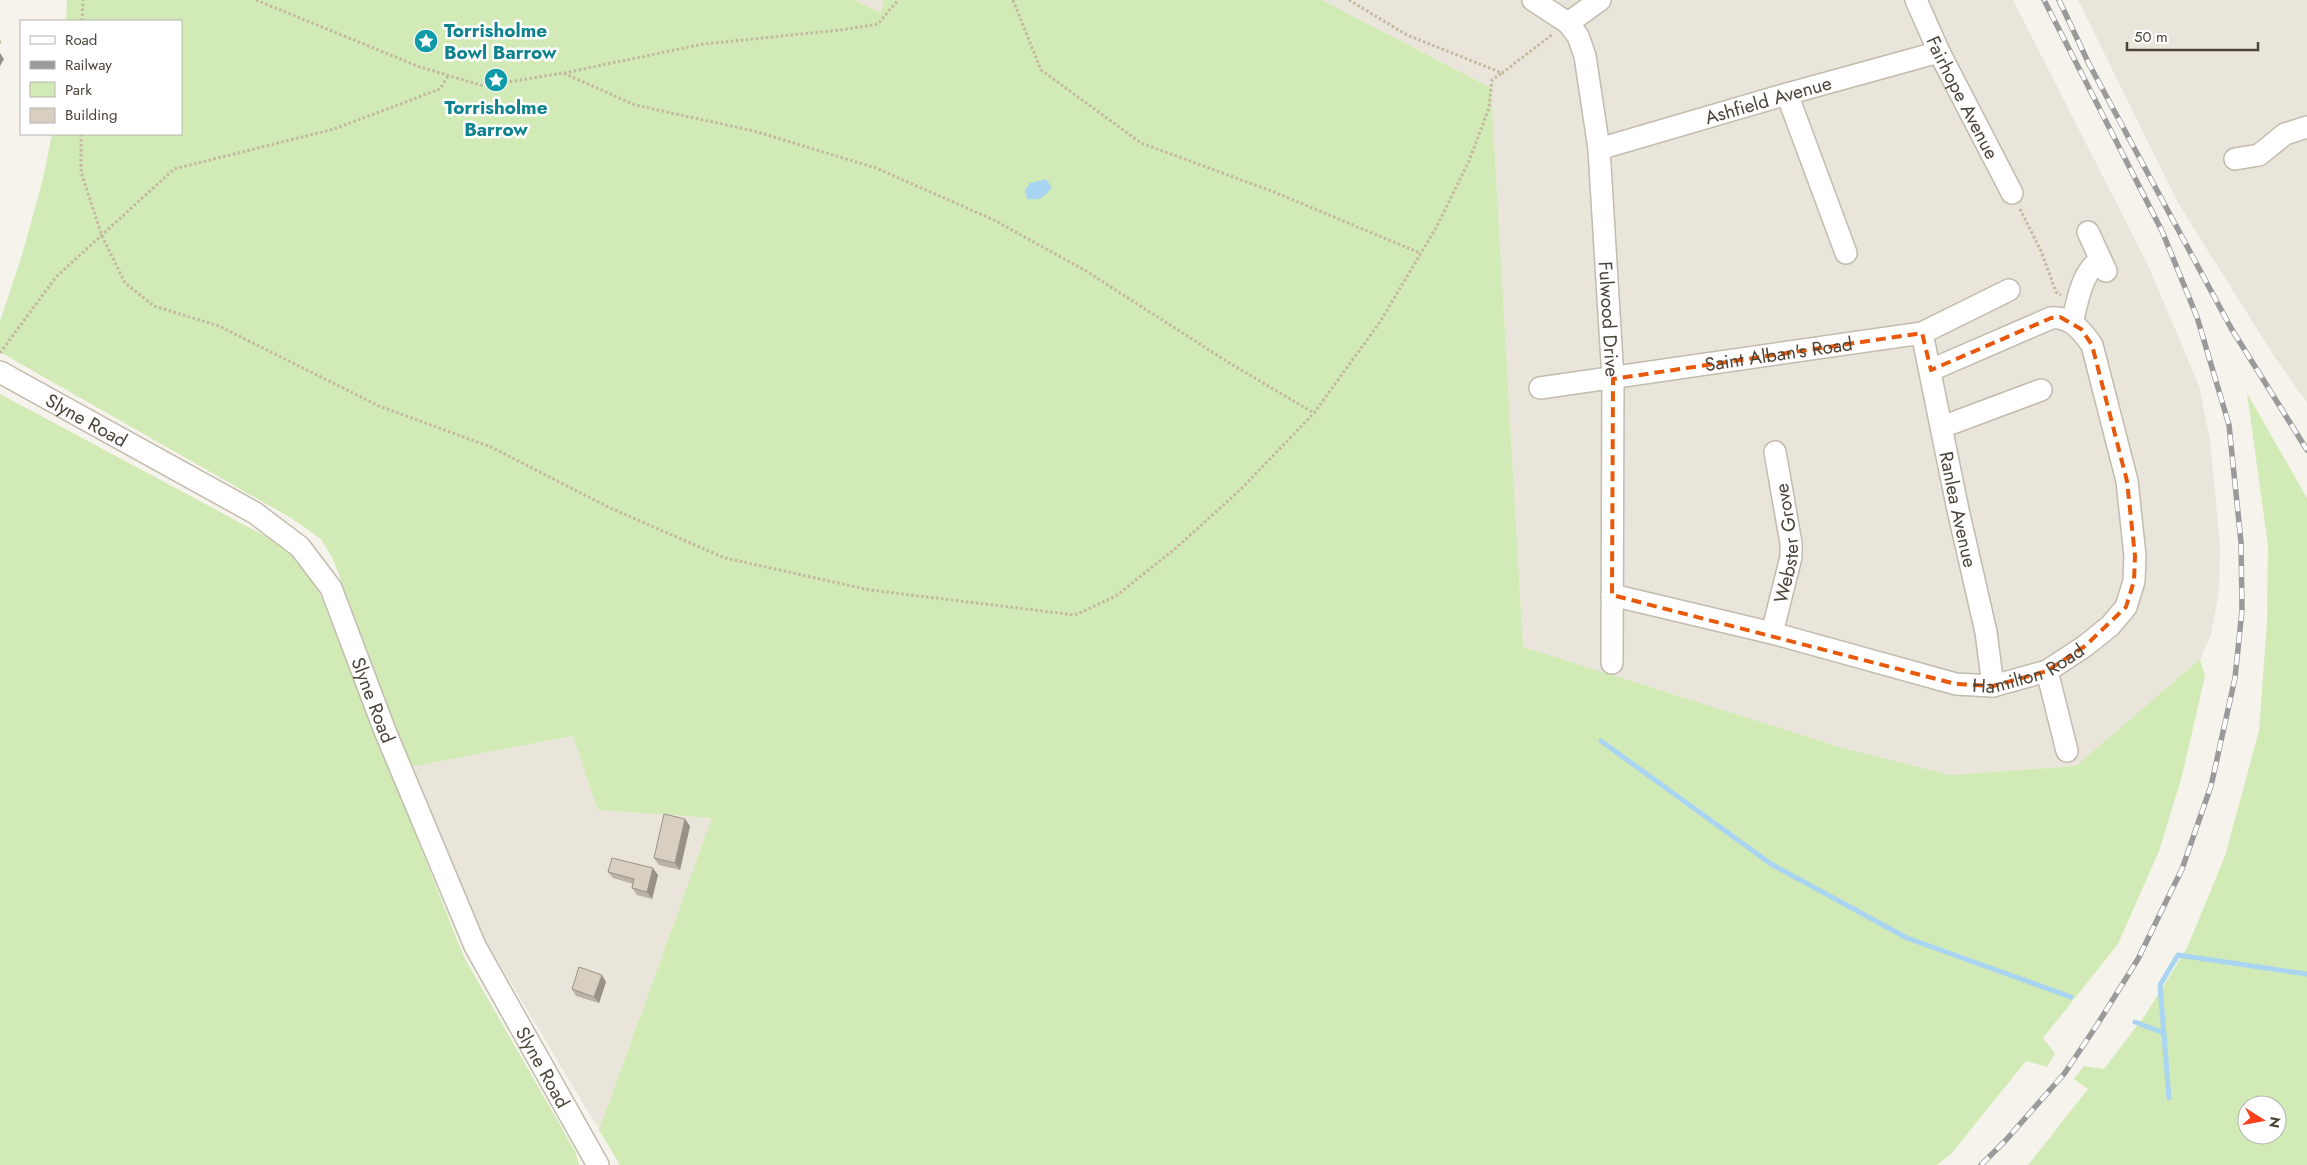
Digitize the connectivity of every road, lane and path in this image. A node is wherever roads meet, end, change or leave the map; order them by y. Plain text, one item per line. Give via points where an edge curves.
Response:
1 (83, 0) edge
2 (256, 0) edge
3 (898, 0) edge
4 (1013, 0) edge
5 (1349, 0) edge
6 (1533, 0) edge
7 (1600, 0) edge
8 (1916, 0) edge
9 (82, 20) edge
10 (1568, 23) junction
11 (1939, 52) junction
12 (563, 73) junction
13 (1502, 73) junction
14 (448, 76) junction
15 (1787, 94) junction
16 (2307, 127) edge
17 (81, 135) edge
18 (1599, 149) junction
19 (2235, 159) dead end
20 (2012, 193) joint
21 (2088, 232) dead end
22 (102, 236) junction
23 (1420, 253) junction
24 (1846, 253) dead end
25 (2009, 290) dead end
26 (2070, 315) junction
27 (1922, 333) junction
28 (0, 353) edge
29 (1931, 370) junction
30 (0, 372) edge
31 (1613, 378) junction
32 (1540, 388) dead end
33 (2041, 390) dead end
34 (1314, 413) junction
35 (1942, 427) junction
36 (1775, 452) dead end
37 (1612, 595) junction
38 (1772, 633) junction
39 (1612, 663) dead end
40 (2047, 671) junction
41 (1993, 686) junction
42 (2067, 751) dead end
43 (598, 1165) edge

1 - 9 path
2 - 14 path via 332,33
3 - 12 path via 878,24 703,44
4 - 23 path via 1041,70 1141,143 1274,192
5 - 13 path via 1407,36
6 - 10 street, Fulwood Drive
7 - 10 street
8 - 11 street, Fairhope Avenue
10 - 13 path
10 - 18 street, Fulwood Drive via 1578,36 1585,56
11 - 15 street, Ashfield Avenue
11 - 20 street, Fairhope Avenue
12 - 14 path via 484,86
12 - 34 path via 635,105 754,131 876,168 994,220 1086,271 1230,364
13 - 23 path via 1492,80 1489,108 1469,161
14 - 22 path via 440,89 334,129 174,169
15 - 18 street, Ashfield Avenue
15 - 24 street
16 - 19 street via 2285,134 2259,155
17 - 22 path via 81,172
18 - 31 street, Fulwood Drive
20 - 26 path via 2041,251 2056,292
21 - 26 street via 2103,266 2091,266
22 - 28 path via 56,277
22 - 34 path via 125,283 154,306 219,326 380,406 491,446 610,508 725,558 870,590 1075,615 1116,596 1176,548 1241,489
23 - 34 path via 1380,322
25 - 27 street, Saint Alban's Road
26 - 29 street via 2051,318
26 - 40 street, Hamilton Road via 2092,345 2127,481 2135,556 2134,581 2126,607 2110,626
27 - 29 street, Ranlea Avenue
27 - 31 street, Saint Alban's Road
29 - 35 street, Ranlea Avenue
30 - 43 street, Slyne Road via 255,513 300,546 331,588 385,731 476,946
31 - 32 street, Saint Alban's Road
31 - 37 street, Fulwood Drive
33 - 35 street
35 - 41 street, Ranlea Avenue via 1986,632
36 - 38 street, Webster Grove via 1791,557
37 - 38 street, Hamilton Road
37 - 39 street, Fulwood Drive
38 - 41 street, Hamilton Road via 1956,684
40 - 41 street, Hamilton Road
40 - 42 street

